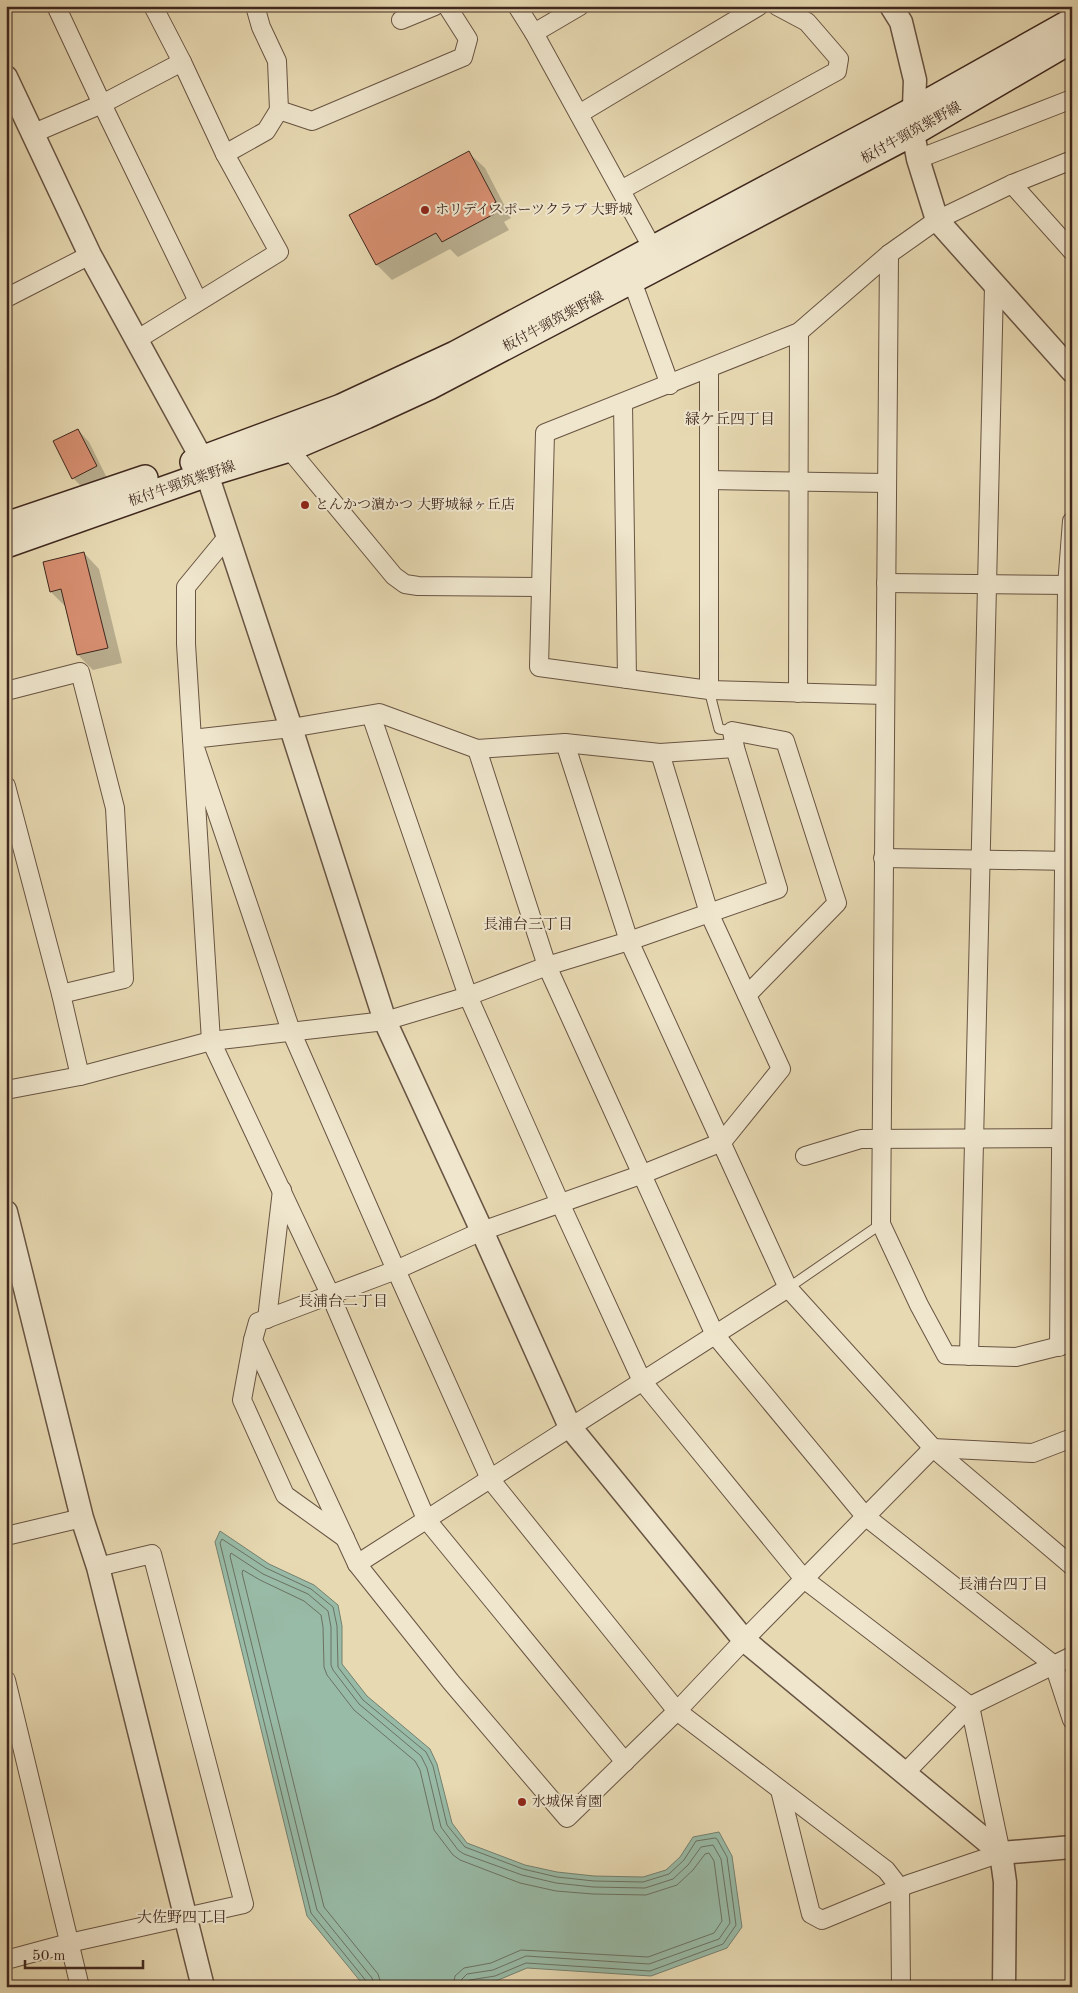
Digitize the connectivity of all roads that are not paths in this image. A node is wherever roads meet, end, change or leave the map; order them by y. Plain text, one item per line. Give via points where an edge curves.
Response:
1 (56, 6) edge
2 (153, 6) edge
3 (256, 6) edge
4 (435, 6) edge
5 (447, 6) edge
6 (517, 6) edge
7 (580, 6) edge
8 (759, 6) edge
9 (777, 6) edge
10 (891, 6) edge
11 (400, 20) dead end
12 (1072, 21) edge
13 (534, 33) junction
14 (1072, 40) edge
15 (182, 62) junction
16 (6, 77) edge
17 (1072, 99) edge
18 (102, 104) junction
19 (279, 110) junction
20 (579, 114) junction
21 (914, 121) junction
22 (34, 134) junction
23 (225, 154) junction
24 (918, 160) junction
25 (1072, 160) edge
26 (1012, 184) junction
27 (621, 190) junction
28 (937, 220) junction
29 (653, 248) junction
30 (1072, 251) edge
31 (889, 254) junction
32 (90, 255) junction
33 (628, 272) junction
34 (994, 286) junction
35 (6, 298) edge
36 (198, 301) junction
37 (799, 332) junction
38 (138, 339) junction
39 (709, 368) junction
40 (1072, 371) edge
41 (670, 385) junction
42 (623, 403) junction
43 (289, 449) junction
44 (205, 467) junction
45 (710, 480) junction
46 (798, 482) junction
47 (886, 483) junction
48 (1072, 521) edge
49 (6, 525) edge
50 (228, 536) junction
51 (6, 545) edge
52 (886, 583) junction
53 (987, 584) junction
54 (1069, 585) edge
55 (541, 587) junction
56 (628, 679) junction
57 (709, 690) junction
58 (6, 691) edge
59 (798, 693) junction
60 (884, 695) junction
61 (371, 715) junction
62 (291, 728) junction
63 (192, 738) junction
64 (733, 740) junction
65 (565, 743) junction
66 (477, 749) junction
67 (660, 753) junction
68 (6, 786) edge
69 (883, 858) junction
70 (980, 860) junction
71 (1068, 861) edge
72 (709, 913) junction
73 (628, 941) junction
74 (547, 966) junction
75 (61, 994) junction
76 (747, 995) junction
77 (468, 996) junction
78 (385, 1021) junction
79 (291, 1032) junction
80 (211, 1040) junction
81 (80, 1076) junction
82 (6, 1090) edge
83 (974, 1138) junction
84 (1066, 1138) edge
85 (881, 1139) junction
86 (722, 1142) junction
87 (805, 1156) dead end
88 (642, 1174) junction
89 (282, 1190) junction
90 (560, 1203) junction
91 (6, 1212) edge
92 (881, 1224) junction
93 (482, 1230) junction
94 (396, 1270) junction
95 (788, 1288) junction
96 (330, 1294) junction
97 (267, 1319) junction
98 (715, 1335) junction
99 (254, 1340) junction
100 (1065, 1345) edge
101 (969, 1356) junction
102 (642, 1381) junction
103 (570, 1427) junction
104 (1072, 1438) edge
105 (933, 1448) junction
106 (490, 1478) junction
107 (865, 1516) junction
108 (82, 1518) junction
109 (426, 1519) junction
110 (6, 1536) edge
111 (347, 1540) junction
112 (357, 1564) junction
113 (1072, 1566) edge
114 (98, 1567) junction
115 (804, 1578) junction
116 (744, 1640) junction
117 (1072, 1656) edge
118 (1054, 1665) junction
119 (6, 1680) edge
120 (970, 1706) junction
121 (676, 1711) junction
122 (1072, 1720) edge
123 (625, 1762) junction
124 (904, 1774) junction
125 (780, 1790) junction
126 (1072, 1848) edge
127 (1001, 1853) junction
128 (900, 1888) junction
129 (186, 1915) junction
130 (69, 1943) junction
131 (6, 1960) edge
132 (80, 1987) edge
133 (204, 1987) edge
134 (901, 1987) edge
135 (1004, 1987) edge

1 - 18 street
2 - 15 street
3 - 19 street via 261,27 277,61
4 - 11 street
5 - 19 street via 468,39 462,57 312,121
6 - 13 street
7 - 13 street
8 - 20 street
9 - 27 street via 807,22 839,59 837,71
10 - 21 street via 901,22 915,80
12 - 21 main road, 板付牛頸筑紫野線
13 - 20 street
14 - 21 main road, 板付牛頸筑紫野線
15 - 18 street
15 - 23 street
16 - 22 street
17 - 24 street
18 - 22 street
18 - 36 street
19 - 23 street via 266,131
20 - 27 street
21 - 24 street
21 - 29 main road, 板付牛頸筑紫野線
21 - 33 main road, 板付牛頸筑紫野線
22 - 32 street
23 - 36 street via 279,252
24 - 28 street
25 - 26 street
26 - 28 street
26 - 30 street
27 - 29 street
28 - 31 street
28 - 34 street
29 - 33 main road, 板付牛頸筑紫野線
31 - 37 street
31 - 47 street
32 - 35 street
32 - 38 street
33 - 41 street
33 - 43 main road, 板付牛頸筑紫野線 via 429,387
33 - 44 main road, 板付牛頸筑紫野線 via 341,408
34 - 40 street
34 - 53 street
36 - 38 street
37 - 39 street
37 - 46 street
38 - 44 street
39 - 41 street
39 - 45 street
41 - 42 street
42 - 55 street via 545,434
42 - 56 street
43 - 44 main road, 板付牛頸筑紫野線
43 - 55 street via 394,576 405,584
44 - 49 main road, 板付牛頸筑紫野線
44 - 50 street
44 - 51 main road, 板付牛頸筑紫野線
45 - 46 street
45 - 57 street
46 - 47 street
46 - 59 street
47 - 52 street
48 - 54 street
50 - 62 street
50 - 63 street via 186,587
52 - 53 street
52 - 60 street
53 - 54 street
53 - 70 street
54 - 71 street
55 - 56 street via 540,667
56 - 57 street
57 - 59 street
57 - 64 lane via 720,729
58 - 75 street via 80,672 115,808 124,979
59 - 60 street
60 - 69 street
61 - 62 street
61 - 66 street via 379,714
61 - 77 street
62 - 63 street
62 - 78 street
63 - 79 street
63 - 80 street
64 - 67 street
64 - 72 street via 778,889
64 - 76 street via 785,741 837,902
65 - 66 street
65 - 67 street
65 - 73 street
66 - 74 street
67 - 72 street
68 - 75 street
69 - 70 street
69 - 85 street
70 - 71 street
70 - 83 street
71 - 84 street
72 - 73 street
72 - 76 street
73 - 74 street
73 - 86 street
74 - 77 street
74 - 88 street
75 - 81 street
76 - 86 street via 781,1069
77 - 78 street
77 - 90 street
78 - 79 street
78 - 93 street
79 - 80 street
79 - 94 street
80 - 81 street
80 - 89 street
81 - 82 street
83 - 84 street
83 - 85 street
83 - 101 street
84 - 100 street
85 - 87 street via 861,1139
85 - 92 street
86 - 88 street
86 - 95 street
88 - 90 street
88 - 98 street
89 - 96 street
89 - 97 street
90 - 93 street
90 - 102 street
91 - 108 street
92 - 95 lane
92 - 101 street via 946,1355
93 - 94 street
93 - 103 street
94 - 96 street
94 - 106 street
95 - 98 street
95 - 105 street
96 - 97 street
96 - 109 street
97 - 99 street via 258,1322
98 - 102 street
98 - 107 street
99 - 111 street
99 - 111 street via 242,1400 285,1495
100 - 101 street via 1016,1357
102 - 103 street
102 - 115 street
103 - 106 street
103 - 116 street
104 - 105 street via 1033,1453
105 - 107 street
105 - 113 street
106 - 109 street
106 - 121 street
107 - 115 street
107 - 118 street
108 - 110 street
108 - 114 street
109 - 112 street
109 - 123 street
111 - 112 street
112 - 123 street via 451,1682 567,1818
114 - 129 street
114 - 129 street via 152,1554 244,1904
115 - 116 street
115 - 120 street
116 - 121 street
116 - 124 street
117 - 118 street
118 - 120 street
118 - 122 street
119 - 130 street
120 - 124 street
120 - 127 street
121 - 123 street
121 - 125 street
124 - 127 street
125 - 128 street via 886,1870
125 - 128 street via 811,1914 822,1920
126 - 127 street
127 - 128 street
127 - 135 street via 1005,1882
128 - 134 street
129 - 130 street
129 - 133 street
130 - 131 street
130 - 132 street

